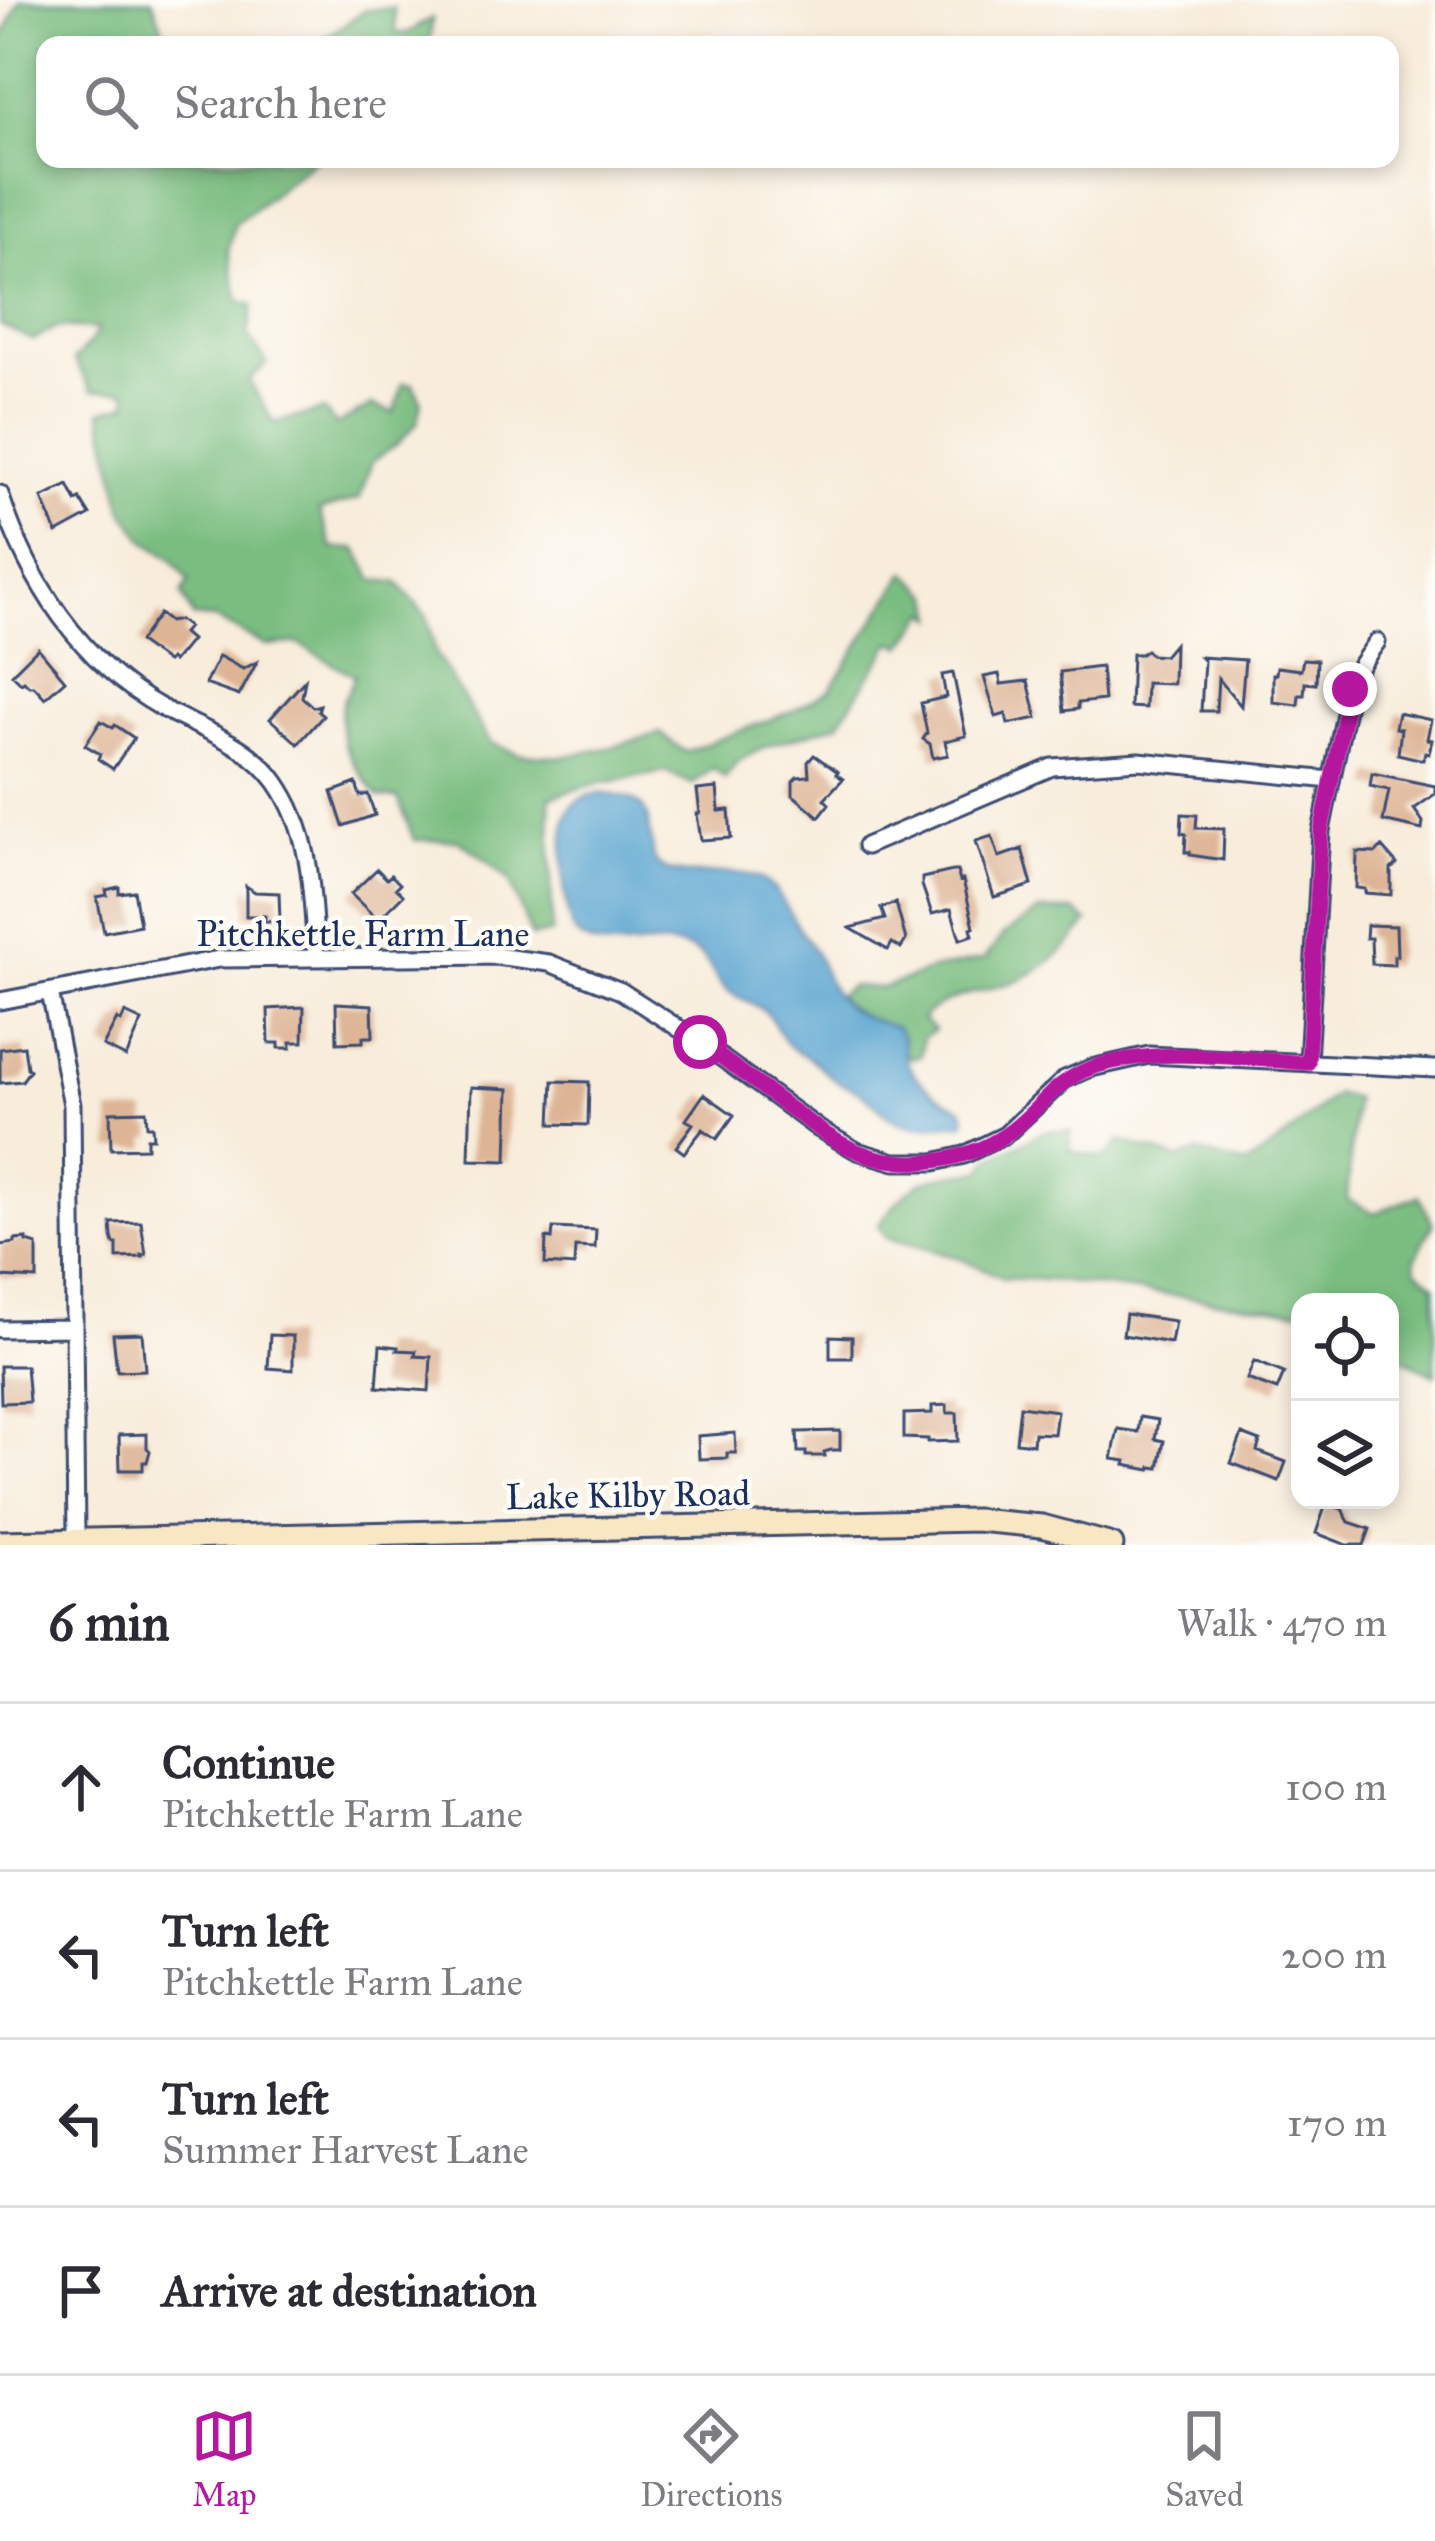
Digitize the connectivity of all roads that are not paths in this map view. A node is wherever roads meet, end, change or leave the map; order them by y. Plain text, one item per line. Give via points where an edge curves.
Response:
1 (0, 494) edge
2 (1377, 643) dead end
3 (1331, 781) junction
4 (866, 846) dead end
5 (316, 958) junction
6 (50, 992) junction
7 (0, 1001) edge
8 (1308, 1063) junction
9 (1435, 1069) edge
10 (74, 1328) junction
11 (0, 1329) edge
12 (76, 1540) junction
13 (0, 1542) edge
14 (1112, 1545) edge

1 - 5 street via 27,564 77,637 125,683 230,740 275,781 308,854
2 - 3 street via 1350,689
3 - 4 street via 1139,761 1052,767
3 - 8 street
5 - 6 street, Pitchkettle Farm Lane via 219,959
5 - 8 street, Pitchkettle Farm Lane via 549,963 621,991 819,1129 895,1162 964,1155 1005,1135 1065,1079 1121,1060
6 - 7 street, Pitchkettle Farm Lane
6 - 10 street via 72,1106
8 - 9 street, Pitchkettle Farm Lane
10 - 11 street
10 - 12 street
12 - 13 street, Lake Kilby Road
12 - 14 street, Lake Kilby Road via 976,1520 1042,1526

